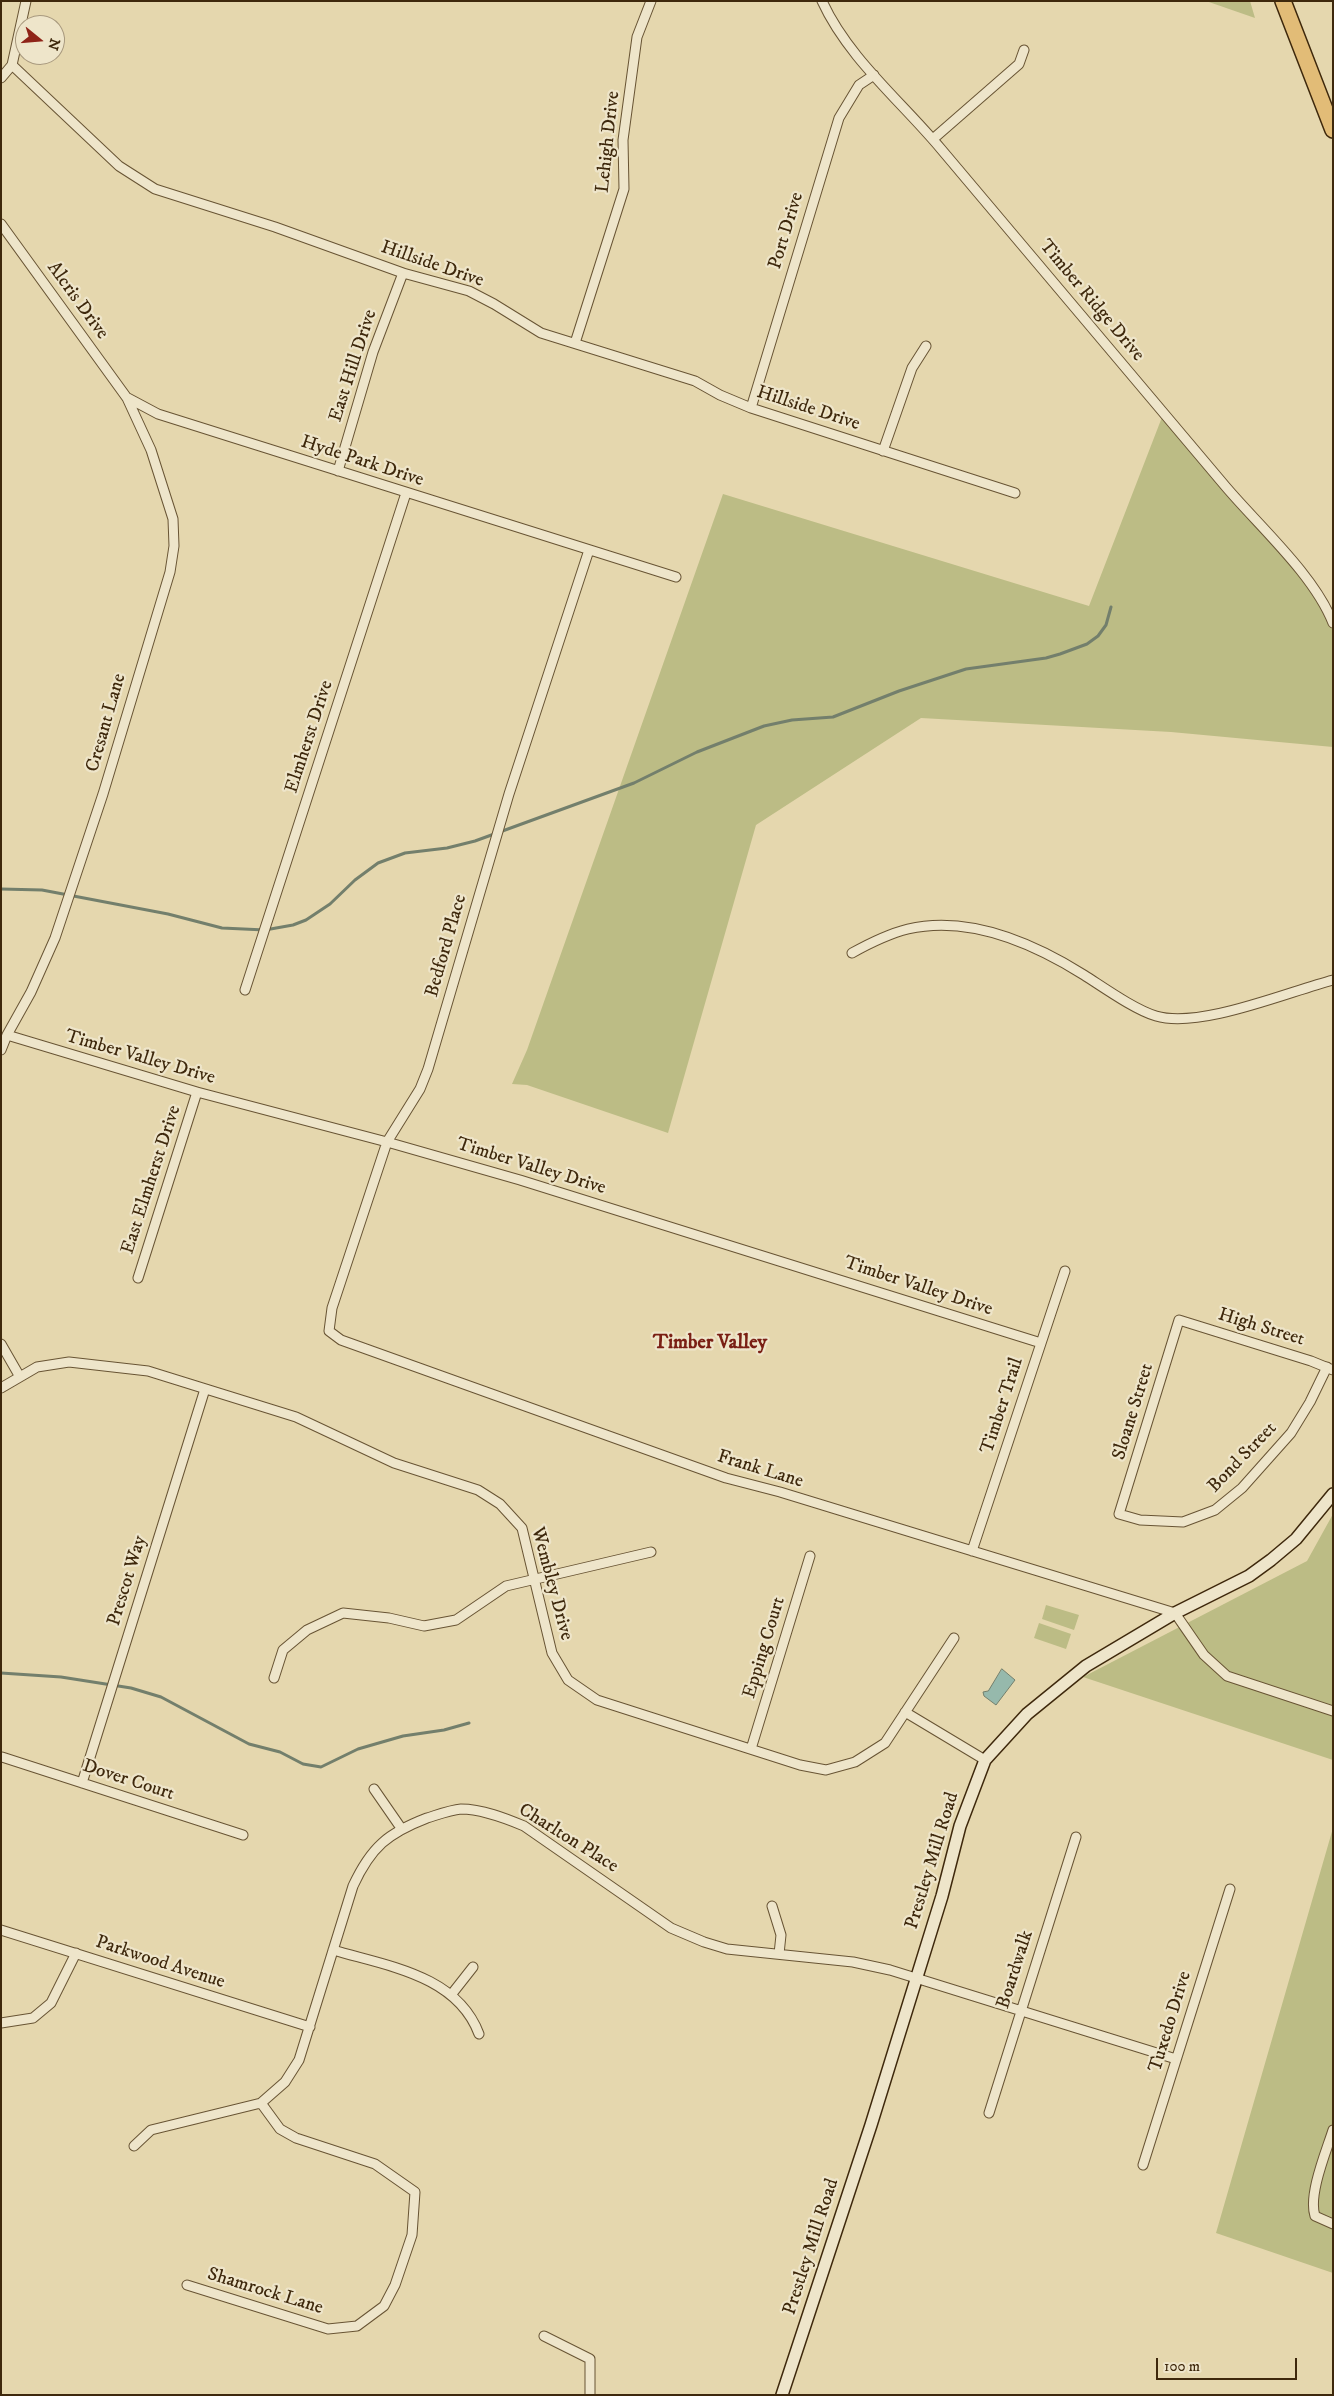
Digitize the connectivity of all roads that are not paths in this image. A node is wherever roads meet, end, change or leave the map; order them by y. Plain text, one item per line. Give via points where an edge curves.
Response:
1 (26, 1) edge
2 (651, 1) edge
3 (822, 1) edge
4 (1283, 1) edge
5 (1024, 50) dead end
6 (12, 65) junction
7 (874, 75) junction
8 (1, 78) edge
9 (1333, 130) edge
10 (933, 139) junction
11 (1, 224) edge
12 (403, 273) junction
13 (575, 343) junction
14 (926, 346) dead end
15 (127, 398) junction
16 (751, 408) junction
17 (883, 451) junction
18 (338, 471) junction
19 (406, 493) junction
20 (1015, 493) dead end
21 (589, 550) junction
22 (676, 577) dead end
23 (1333, 623) edge
24 (852, 953) dead end
25 (1333, 980) edge
26 (245, 990) dead end
27 (6, 1035) junction
28 (1, 1050) edge
29 (197, 1092) junction
30 (387, 1142) junction
31 (1065, 1271) dead end
32 (138, 1278) dead end
33 (1179, 1320) joint
34 (341, 1340) joint
35 (1041, 1343) junction
36 (1, 1344) edge
37 (1330, 1369) edge
38 (20, 1377) junction
39 (1, 1388) edge
40 (205, 1389) junction
41 (1333, 1494) edge
42 (1119, 1514) joint
43 (972, 1551) junction
44 (651, 1552) dead end
45 (810, 1556) dead end
46 (534, 1578) junction
47 (1175, 1613) junction
48 (954, 1638) dead end
49 (274, 1678) dead end
50 (1333, 1711) edge
51 (905, 1712) junction
52 (751, 1749) junction
53 (2, 1757) edge
54 (985, 1760) junction
55 (82, 1783) junction
56 (374, 1789) dead end
57 (401, 1828) junction
58 (243, 1835) dead end
59 (1076, 1837) dead end
60 (1230, 1889) dead end
61 (772, 1906) dead end
62 (1, 1930) edge
63 (333, 1950) junction
64 (76, 1953) junction
65 (779, 1954) junction
66 (473, 1967) dead end
67 (916, 1977) junction
68 (450, 1995) junction
69 (1020, 2010) junction
70 (1, 2023) edge
71 (310, 2027) junction
72 (479, 2034) dead end
73 (1176, 2059) junction
74 (261, 2103) junction
75 (989, 2113) dead end
76 (1333, 2130) edge
77 (134, 2146) dead end
78 (1143, 2166) dead end
79 (1333, 2224) edge
80 (187, 2285) dead end
81 (544, 2336) dead end
82 (590, 2395) edge
83 (782, 2395) edge

1 - 6 street
2 - 13 street, Lehigh Drive via 637,37 623,140 624,189
3 - 7 street, Timber Ridge Drive via 834,23
4 - 9 highway
5 - 10 street via 1019,64
6 - 8 street
6 - 12 street, Hillside Drive via 119,166 155,189 275,227
7 - 10 street, Timber Ridge Drive
7 - 16 street, Port Drive via 859,85 838,118
10 - 23 street, Timber Ridge Drive via 1312,584
11 - 15 street, Alcris Drive
12 - 13 street, Hillside Drive via 469,291 540,333
12 - 18 street, East Hill Drive via 373,352
13 - 16 street, Hillside Drive via 695,381
14 - 17 street via 912,368
15 - 18 street, Hyde Park Drive via 158,414
15 - 27 street, Cresant Lane via 152,450 173,519 174,546 170,572 103,794 55,938 31,992
16 - 17 street, Hillside Drive
17 - 20 street, Hillside Drive
18 - 19 street, Hyde Park Drive
19 - 21 street, Hyde Park Drive
19 - 26 street, Elmherst Drive
21 - 22 street, Hyde Park Drive
21 - 30 street, Bedford Place via 509,794 428,1069 420,1089
24 - 25 street via 879,938 908,929 933,926 992,933 1049,954 1156,1016 1181,1019 1211,1016
27 - 28 street, Cresant Lane
27 - 29 street, Timber Valley Drive
29 - 30 street, Timber Valley Drive
29 - 32 street, East Elmherst Drive
30 - 34 street, Bedford Place via 332,1308 329,1331
30 - 35 street, Timber Valley Drive via 530,1182
31 - 35 street, Timber Trail
33 - 37 street, High Street
33 - 42 street, Sloane Street
34 - 43 street, Frank Lane via 726,1478
35 - 43 street, Timber Trail
36 - 38 street
37 - 42 street, Bond Street via 1292,1433 1242,1488 1216,1510 1183,1522 1140,1520
38 - 39 street, Wembley Drive
38 - 40 street, Wembley Drive via 37,1367 69,1362 148,1371
40 - 46 street, Wembley Drive via 296,1417 394,1463 478,1490 500,1504 522,1528
40 - 55 street, Prescot Way
41 - 47 street, Prestley Mill Road via 1296,1539 1271,1560 1249,1576
43 - 47 street, Frank Lane
44 - 46 street
45 - 52 street, Epping Court
46 - 49 street via 506,1586 456,1620 424,1626 343,1613 307,1630 283,1650
46 - 52 street, Wembley Drive via 552,1653 568,1680 597,1700
47 - 50 street via 1204,1655 1227,1676
47 - 54 street, Prestley Mill Road via 1086,1666 1028,1714
48 - 51 street, Wembley Drive
51 - 52 street, Wembley Drive via 885,1743 855,1762 826,1770
51 - 54 street
53 - 55 street, Dover Court
54 - 67 street, Prestley Mill Road via 960,1826
55 - 58 street, Dover Court
56 - 57 street
57 - 63 street, Charlton Place via 374,1849 360,1870
57 - 65 street, Charlton Place via 460,1809 505,1818 524,1826 671,1928 727,1949
59 - 69 street, Boardwalk
60 - 73 street, Tuxedo Drive
61 - 65 street via 782,1935
62 - 64 street, Parkwood Avenue
63 - 68 street via 426,1978
63 - 71 street, Charlton Place
64 - 70 street via 51,2002 33,2018
64 - 71 street, Parkwood Avenue
65 - 67 street, Charlton Place via 854,1962
66 - 68 street
67 - 69 street, Charlton Place
67 - 83 street, Prestley Mill Road
68 - 72 street via 473,2018
69 - 73 street, Charlton Place
69 - 75 street, Boardwalk
71 - 74 street, Charlton Place via 299,2060 285,2082
73 - 78 street, Tuxedo Drive
74 - 77 street, Charlton Place via 151,2130
74 - 80 street, Shamrock Lane via 280,2129 296,2138 375,2164 415,2192 412,2235 395,2285 384,2306 357,2326 328,2329
76 - 79 street via 1312,2208 1315,2216
81 - 82 street via 590,2358

